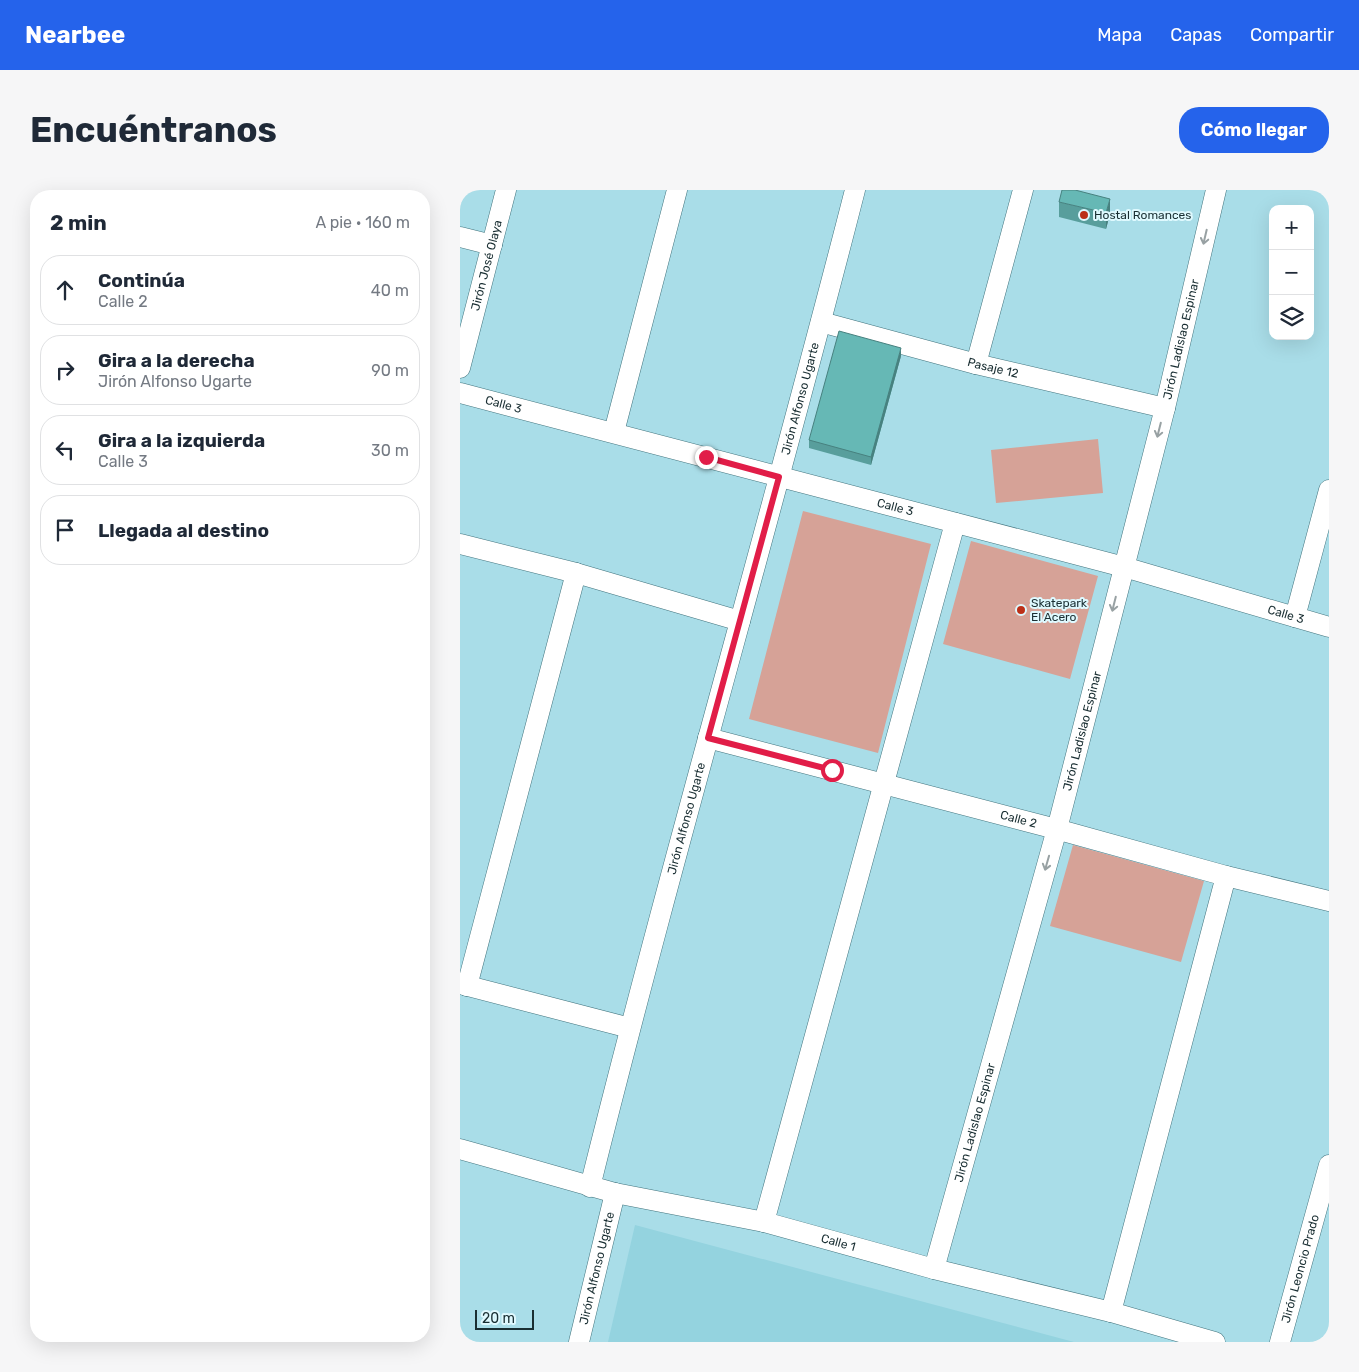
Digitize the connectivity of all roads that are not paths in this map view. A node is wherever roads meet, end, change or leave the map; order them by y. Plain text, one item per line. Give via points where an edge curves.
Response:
1 (506, 190) edge
2 (677, 190) edge
3 (855, 190) edge
4 (1023, 190) edge
5 (1216, 190) edge
6 (460, 237) edge
7 (492, 244) junction
8 (821, 322) junction
9 (976, 364) junction
10 (460, 368) edge
11 (460, 393) edge
12 (1165, 408) junction
13 (614, 432) junction
14 (779, 477) junction
15 (1329, 490) edge
16 (955, 523) junction
17 (460, 544) edge
18 (1124, 568) junction
19 (576, 573) junction
20 (1295, 617) junction
21 (740, 621) junction
22 (1329, 627) edge
23 (708, 738) junction
24 (884, 784) junction
25 (1057, 829) junction
26 (1226, 876) junction
27 (1329, 901) edge
28 (464, 985) edge
29 (630, 1028) junction
30 (460, 1149) edge
31 (1329, 1166) edge
32 (590, 1187) junction
33 (615, 1193) junction
34 (764, 1222) junction
35 (934, 1269) junction
36 (1111, 1312) junction
37 (580, 1342) edge
38 (1215, 1342) edge
39 (1280, 1342) edge

1 - 7 street, Jirón José Olaya
2 - 13 street
3 - 8 street, Jirón Alfonso Ugarte
4 - 9 street
5 -> 12 street, Jirón Ladislao Espinar
6 - 7 street
7 - 10 street, Jirón José Olaya
8 - 9 street, Pasaje 12
8 - 14 street, Jirón Alfonso Ugarte
9 - 12 street, Pasaje 12
11 - 13 street, Calle 3
12 -> 18 street, Jirón Ladislao Espinar
13 - 14 street, Calle 3
14 - 16 street, Calle 3
14 - 21 street, Jirón Alfonso Ugarte
15 - 20 street
16 - 18 street, Calle 3
16 - 24 street
17 - 19 street
18 - 20 street, Calle 3
18 -> 25 street, Jirón Ladislao Espinar
19 - 21 street
19 - 28 street
20 - 22 street, Calle 3
21 - 23 street, Jirón Alfonso Ugarte
23 - 24 street, Calle 2
23 - 29 street, Jirón Alfonso Ugarte
24 - 25 street, Calle 2
24 - 34 street
25 - 26 street, Calle 2
25 -> 35 street, Jirón Ladislao Espinar
26 - 27 street, Calle 2
26 - 36 street
28 - 29 street
29 - 32 street, Jirón Alfonso Ugarte
30 - 32 street, Calle 1
31 - 39 street, Jirón Leoncio Prado
32 - 33 street, Calle 1
33 - 34 street, Calle 1
33 - 37 street, Jirón Alfonso Ugarte
34 - 35 street, Calle 1
35 - 36 street, Calle 1
36 - 38 street, Calle 1

